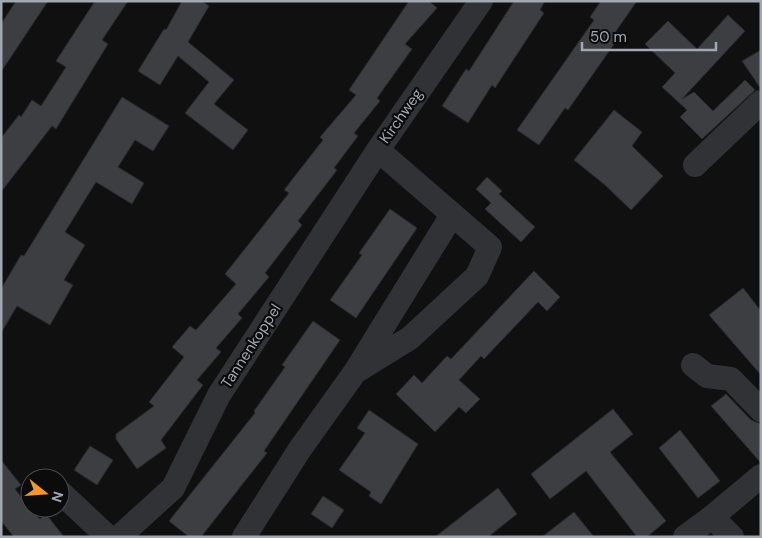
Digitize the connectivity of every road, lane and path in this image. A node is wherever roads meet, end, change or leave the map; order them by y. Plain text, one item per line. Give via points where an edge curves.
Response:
1 (480, 1) edge
2 (761, 102) edge
3 (378, 150) junction
4 (694, 165) dead end
5 (452, 216) junction
6 (693, 365) dead end
7 (355, 372) junction
8 (761, 410) edge
9 (761, 476) edge
10 (70, 501) edge
11 (712, 517) junction
12 (108, 537) edge
13 (119, 537) edge
14 (244, 537) edge
15 (685, 537) edge
16 (732, 537) edge

1 - 3 street, Kirchweg
2 - 4 street
3 - 5 street, Kirchweg
3 - 13 street, Tannenkoppel via 219,395 174,488
5 - 7 street, Kirchweg
5 - 7 street, Kirchweg via 490,247 477,276 410,338
6 - 8 street via 707,376 731,378
7 - 14 street, Kirchweg via 300,449
9 - 11 street
10 - 12 street
11 - 15 street
11 - 16 street

